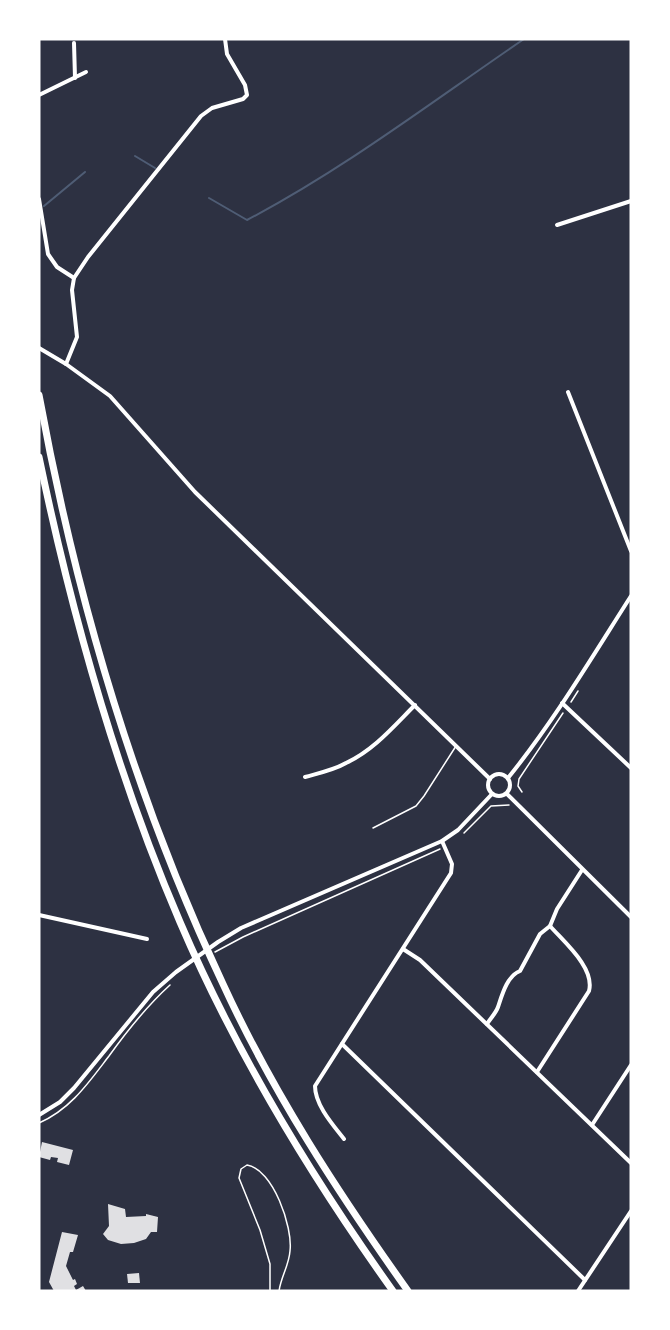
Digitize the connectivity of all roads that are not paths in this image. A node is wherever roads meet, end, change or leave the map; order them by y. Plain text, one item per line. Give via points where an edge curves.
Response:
1 (225, 39) edge
2 (74, 43) dead end
3 (86, 72) dead end
4 (75, 78) junction
5 (39, 95) edge
6 (39, 199) edge
7 (631, 201) edge
8 (557, 225) dead end
9 (74, 278) junction
10 (39, 348) edge
11 (66, 364) junction
12 (568, 392) dead end
13 (39, 394) edge
14 (39, 457) edge
15 (631, 551) edge
16 (631, 596) edge
17 (562, 703) junction
18 (416, 705) junction
19 (456, 745) junction
20 (631, 768) edge
21 (305, 777) dead end
22 (508, 778) junction
23 (490, 779) junction
24 (492, 794) junction
25 (507, 794) junction
26 (373, 828) dead end
27 (443, 843) junction
28 (582, 870) junction
29 (39, 915) edge
30 (631, 917) edge
31 (550, 926) junction
32 (147, 939) dead end
33 (403, 949) junction
34 (487, 1024) junction
35 (342, 1044) junction
36 (631, 1065) edge
37 (537, 1072) junction
38 (39, 1115) edge
39 (592, 1125) junction
40 (344, 1139) dead end
41 (631, 1163) edge
42 (631, 1211) edge
43 (585, 1280) junction
44 (270, 1291) edge
45 (279, 1291) edge
46 (393, 1291) edge
47 (408, 1291) edge
48 (578, 1291) edge

1 - 9 street via 227,54 247,94 201,116
2 - 4 street
3 - 4 street
4 - 5 street
6 - 9 street via 48,254 57,267
7 - 8 street
9 - 11 street via 77,337
10 - 11 street
11 - 18 street via 110,396 195,492
12 - 15 street
13 - 47 highway via 64,514 113,698 158,832 192,916 261,1059 300,1128
14 - 46 highway via 80,630 111,734 180,922 244,1055 290,1137
16 - 17 street
17 - 20 street
17 - 22 street
18 - 19 street
18 - 21 street via 380,741 348,763
19 - 23 street
19 - 26 lane via 416,806
22 - 23 street via 499,774
22 - 25 street via 511,784
23 - 24 street
24 - 25 street
24 - 27 street
25 - 28 street
27 - 33 street via 452,864 451,873
27 - 38 street via 242,928 200,954 153,992 74,1088
28 - 30 street
28 - 31 street
29 - 32 street
31 - 34 street via 540,934 520,971 514,974
31 - 37 street via 586,968 591,983
33 - 34 street via 420,960
33 - 35 street
34 - 37 street
35 - 40 street via 315,1086 315,1093
35 - 43 street
36 - 39 street
37 - 39 street
39 - 41 street
42 - 43 street
43 - 48 street
44 - 45 lane via 270,1264 239,1178 241,1169 247,1165 263,1173 289,1225 290,1252

